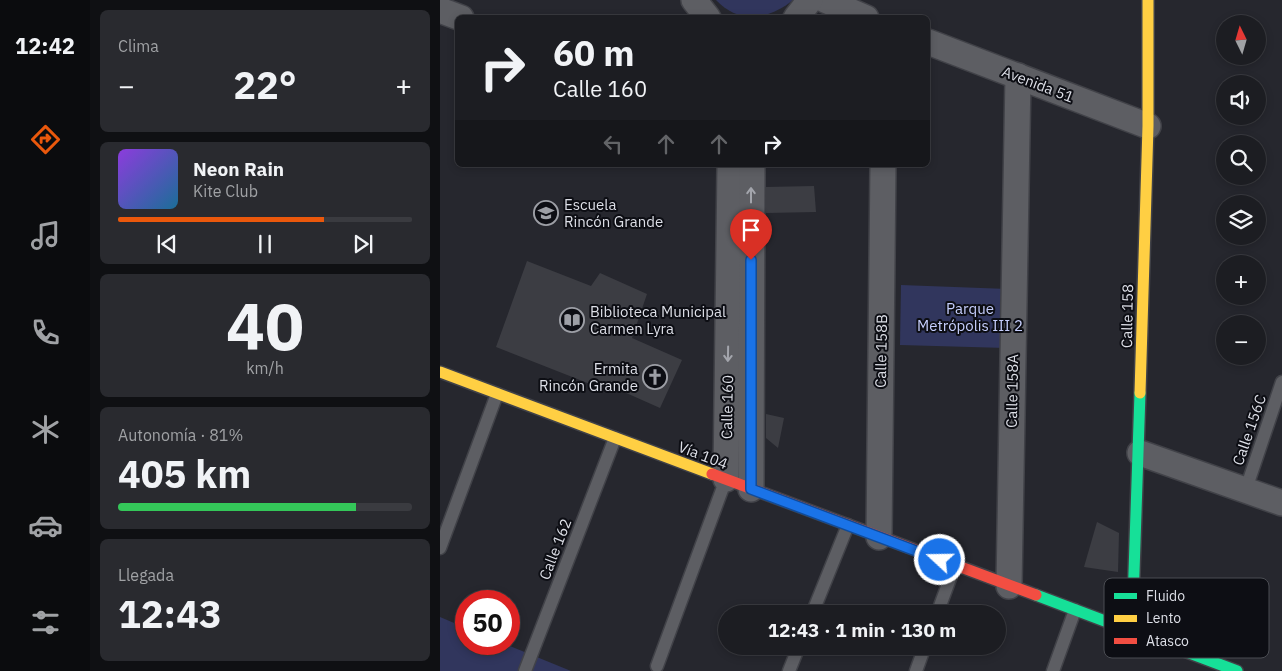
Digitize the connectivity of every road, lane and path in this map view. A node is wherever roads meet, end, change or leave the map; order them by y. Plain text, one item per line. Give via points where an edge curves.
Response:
1 (694, 0) edge
2 (810, 0) edge
3 (825, 0) edge
4 (1148, 0) edge
5 (440, 10) edge
6 (706, 15) edge
7 (798, 15) edge
8 (859, 15) edge
9 (455, 16) edge
10 (930, 43) edge
11 (1018, 76) junction
12 (1148, 126) junction
13 (730, 167) edge
14 (752, 167) edge
15 (883, 167) edge
16 (440, 372) edge
17 (1282, 382) edge
18 (497, 394) junction
19 (615, 438) junction
20 (1140, 453) junction
21 (726, 480) junction
22 (751, 489) junction
23 (1246, 489) junction
24 (1282, 503) edge
25 (848, 525) junction
26 (879, 537) junction
27 (440, 548) edge
28 (955, 565) junction
29 (1134, 578) edge
30 (1009, 586) junction
31 (816, 605) edge
32 (940, 605) edge
33 (1075, 610) junction
34 (1104, 621) edge
35 (795, 655) edge
36 (922, 655) edge
37 (1190, 658) edge
38 (657, 666) dead end
39 (525, 671) edge
40 (789, 671) edge
41 (916, 671) edge
42 (1053, 671) edge
43 (1237, 671) edge

1 - 6 street
2 - 7 street
3 - 8 street
4 - 12 main road, Calle 158
5 - 9 street
10 - 11 street, Avenida 51
11 - 12 street, Avenida 51
11 - 30 street, Calle 158A
12 - 20 main road, Calle 158
13 -> 21 street, Calle 160
22 -> 14 street, Calle 160
15 - 26 street, Calle 158B
16 - 18 main road, Vía 104
17 - 23 lane, Calle 156C
18 - 19 main road, Vía 104
18 - 27 lane
19 - 21 main road, Vía 104
19 - 39 lane, Calle 162
20 - 23 street
20 - 29 main road, Calle 158
21 - 22 main road, Vía 104
21 - 38 lane, Calle 160
22 - 25 main road, Vía 104
23 - 24 street
25 - 26 main road, Vía 104
25 - 31 lane
26 - 28 main road, Vía 104
28 - 30 main road, Vía 104
28 - 32 lane
30 - 33 main road, Vía 104
33 - 34 main road, Vía 104
33 - 42 lane
35 - 40 lane
36 - 41 lane
37 - 43 main road, Vía 104

